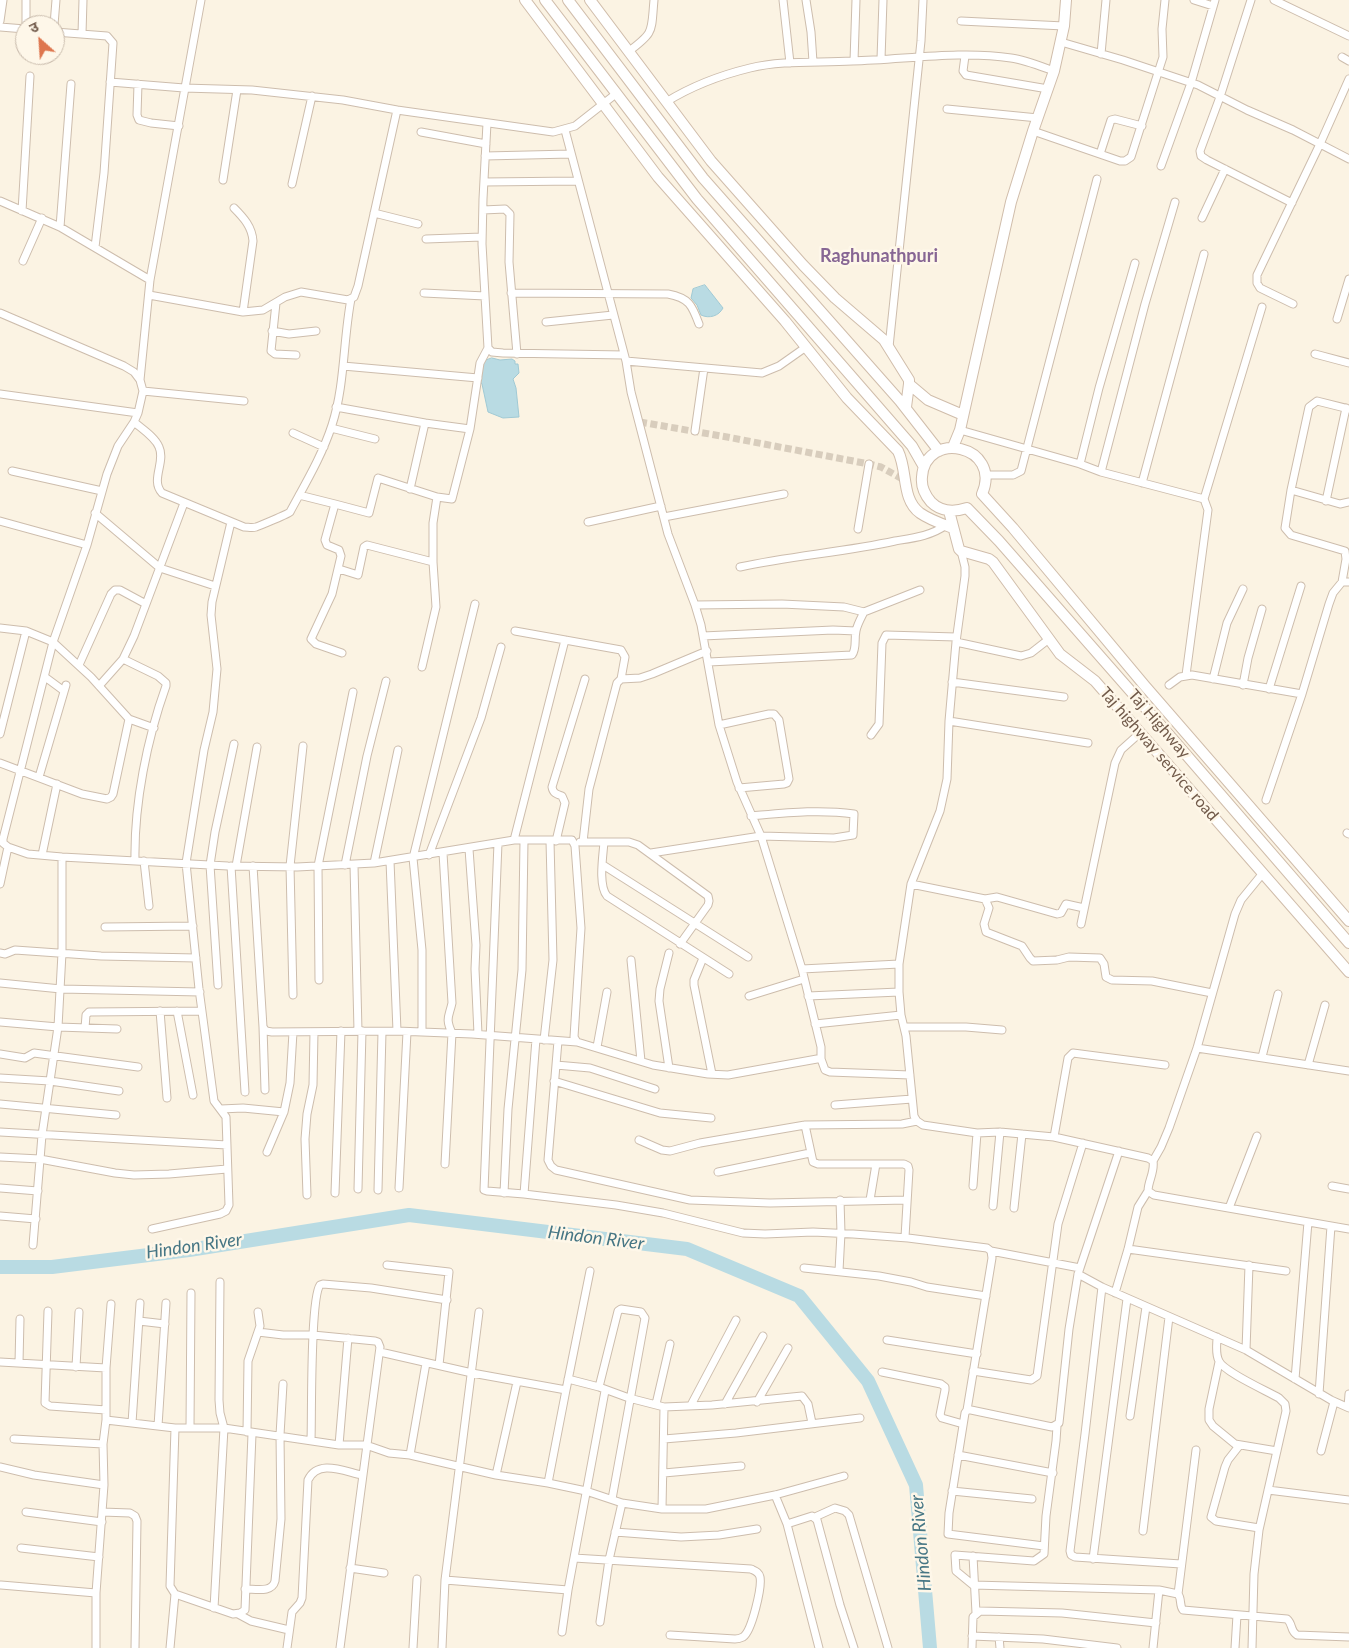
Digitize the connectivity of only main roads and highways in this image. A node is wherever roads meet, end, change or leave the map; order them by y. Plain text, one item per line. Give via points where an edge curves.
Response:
1 (525, 0) edge
2 (545, 0) edge
3 (568, 0) edge
4 (590, 0) edge
5 (1066, 0) edge
6 (909, 384) junction
7 (906, 407) junction
8 (963, 415) junction
9 (953, 447) junction
10 (939, 451) junction
11 (924, 467) junction
12 (949, 510) junction
13 (949, 527) junction
14 (1349, 921) edge
15 (1349, 943) edge
16 (1349, 972) edge

1 - 13 main road via 658,177 847,398 898,451 908,495 915,509
2 - 11 main road via 697,200 912,446
3 - 7 main road via 704,178
4 - 6 main road via 711,161 803,265 844,307 876,332 889,347
5 - 8 main road via 1054,71 1011,202
6 - 7 main road
6 - 8 main road via 928,400
7 - 10 main road
8 - 9 main road
9 - 10 main road
9 - 14 main road via 975,455 985,475 982,494
10 - 11 main road
11 - 12 main road via 922,478 926,495 938,507
12 - 13 main road
12 - 15 main road, Taj Highway via 967,508 999,541
13 - 16 main road, Taj highway service road via 962,551 993,562 1060,654 1095,681

